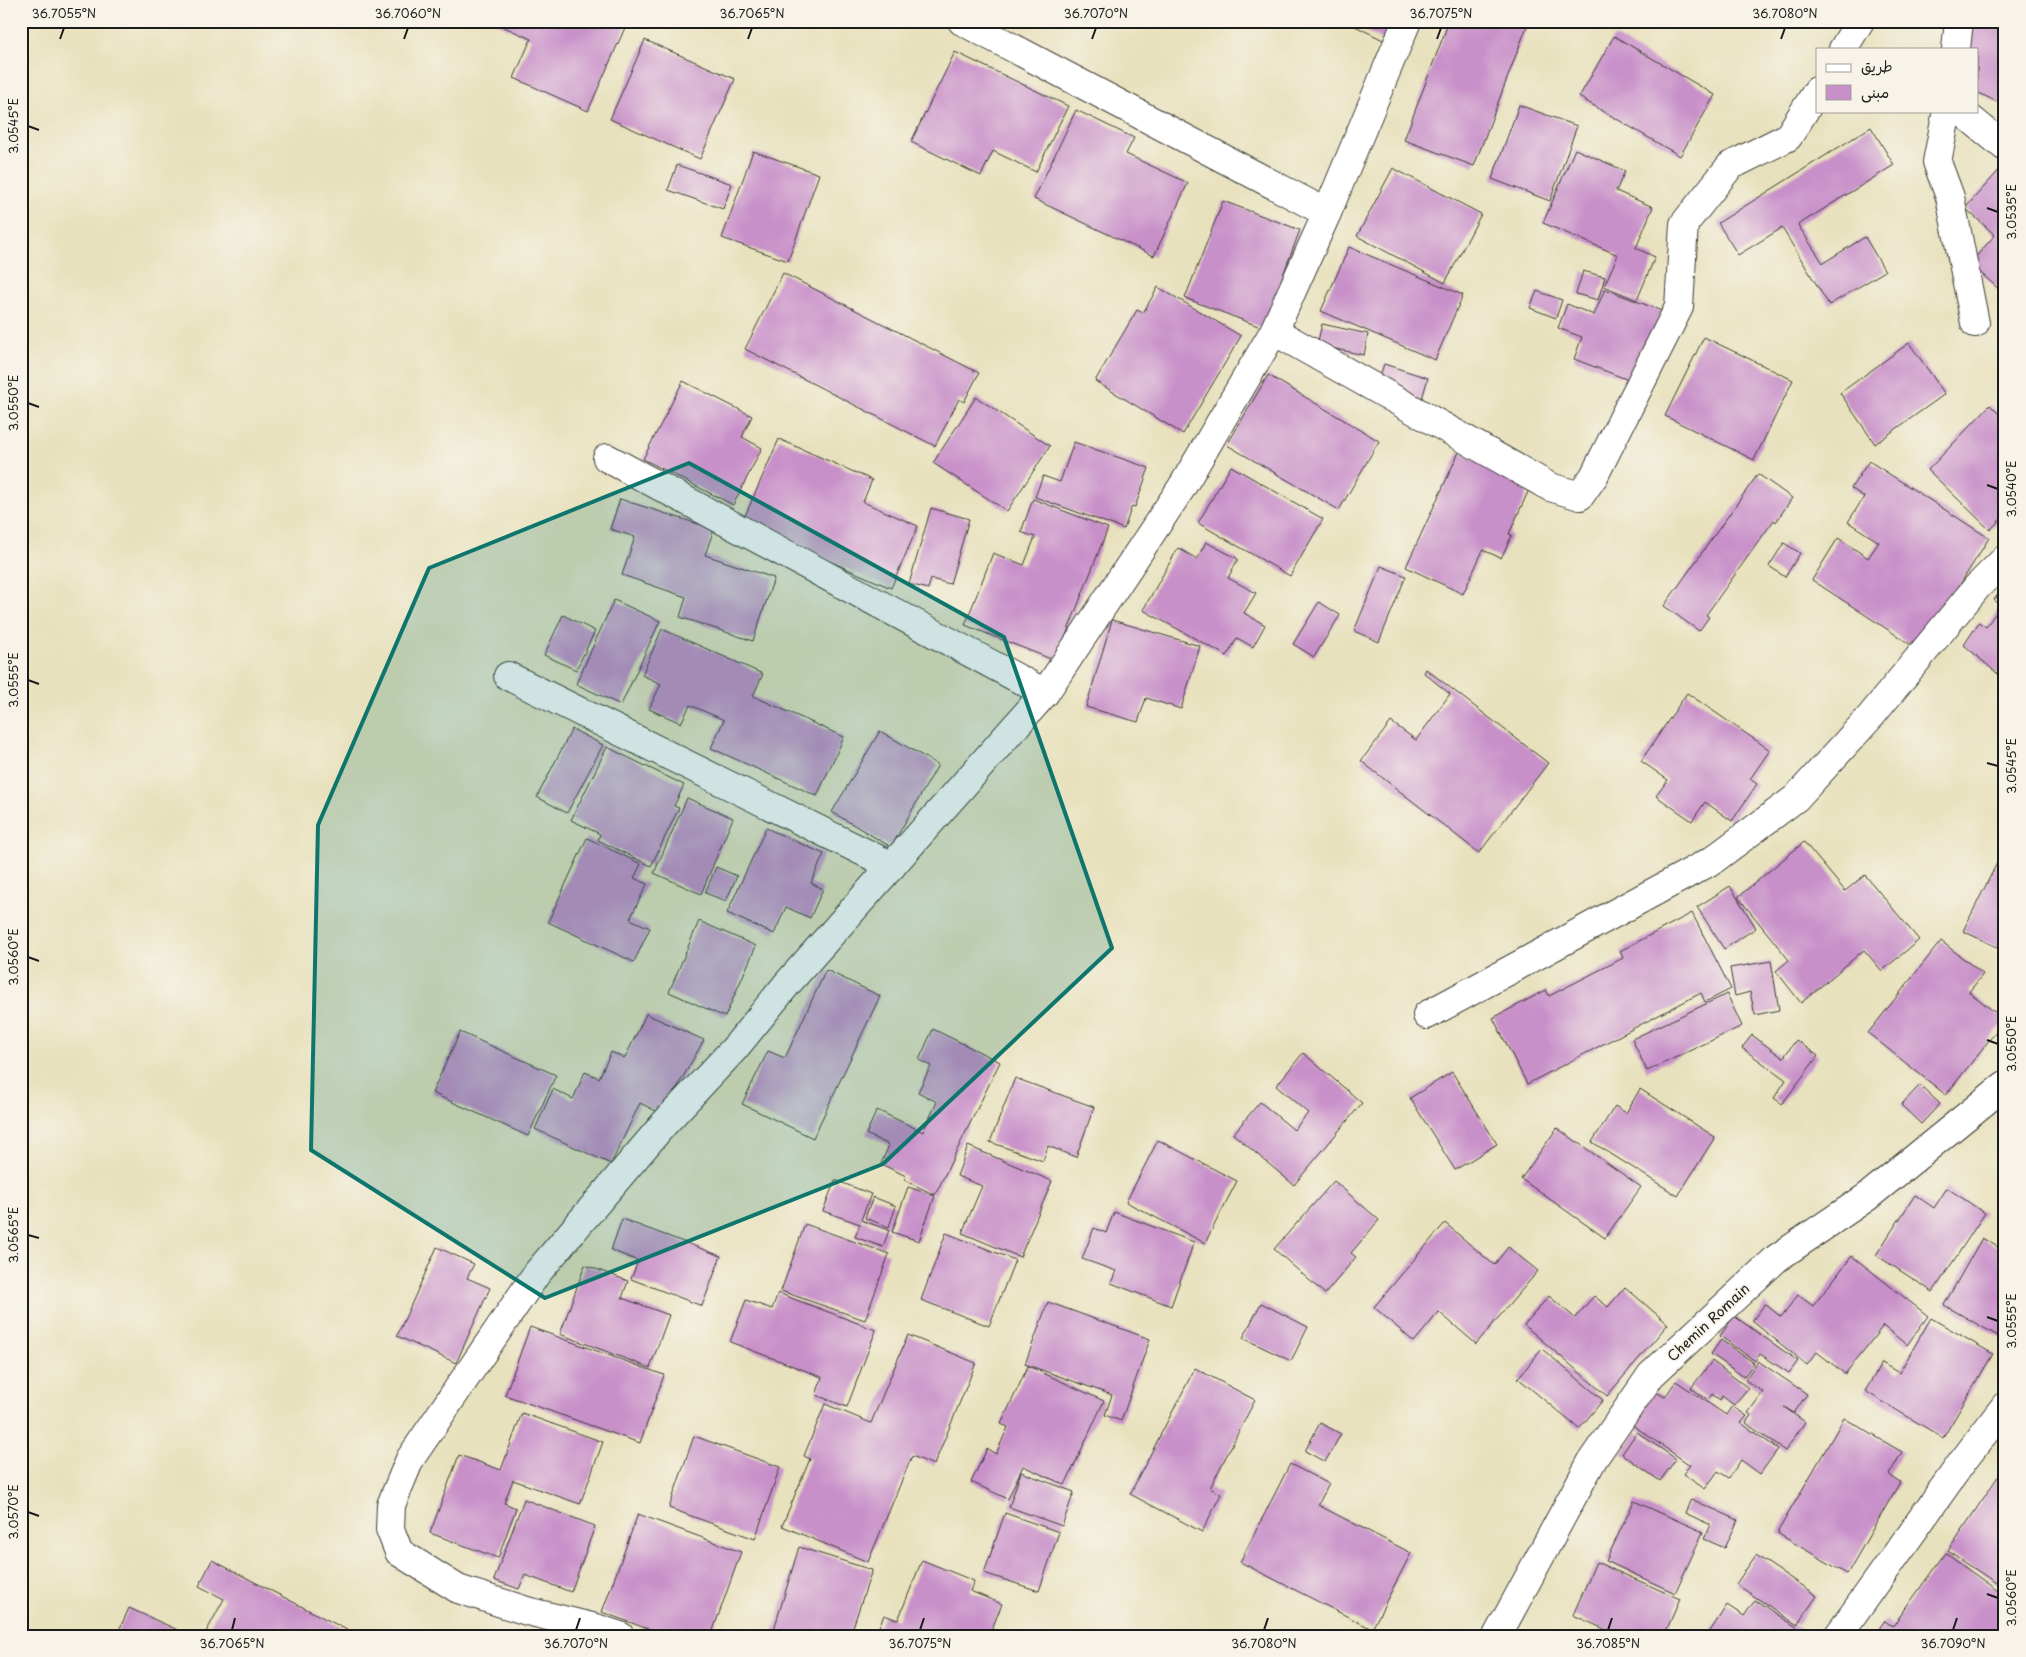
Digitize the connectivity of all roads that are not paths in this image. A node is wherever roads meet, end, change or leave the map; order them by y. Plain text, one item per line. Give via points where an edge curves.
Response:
1 (962, 21) edge
2 (1407, 21) edge
3 (1860, 21) edge
4 (1959, 21) edge
5 (1844, 48) edge
6 (1956, 48) edge
7 (1816, 93) edge
8 (1947, 112) edge
9 (1962, 112) edge
10 (2005, 147) edge
11 (1327, 213) junction
12 (1975, 323) dead end
13 (1274, 331) junction
14 (607, 458) dead end
15 (2005, 559) edge
16 (508, 676) dead end
17 (1045, 693) junction
18 (892, 866) junction
19 (1427, 1015) dead end
20 (2005, 1085) edge
21 (2005, 1406) edge
22 (620, 1636) edge
23 (1498, 1636) edge
24 (1838, 1636) edge

1 - 11 street
2 - 11 street
3 - 5 street
4 - 6 street
7 - 13 street via 1788,137 1730,166 1684,224 1679,307 1594,476 1580,496 1550,487
8 - 12 street via 1937,162 1950,197
9 - 10 street
11 - 13 street
13 - 17 street via 1182,487
14 - 17 street
15 - 19 street via 1977,587 1872,716 1796,798 1713,860
16 - 18 street
17 - 18 street
18 - 22 street via 537,1273 410,1458 391,1505 390,1529 399,1552 458,1588
20 - 23 street, Chemin Romain via 1867,1197 1777,1258 1651,1375 1593,1459
21 - 24 street

